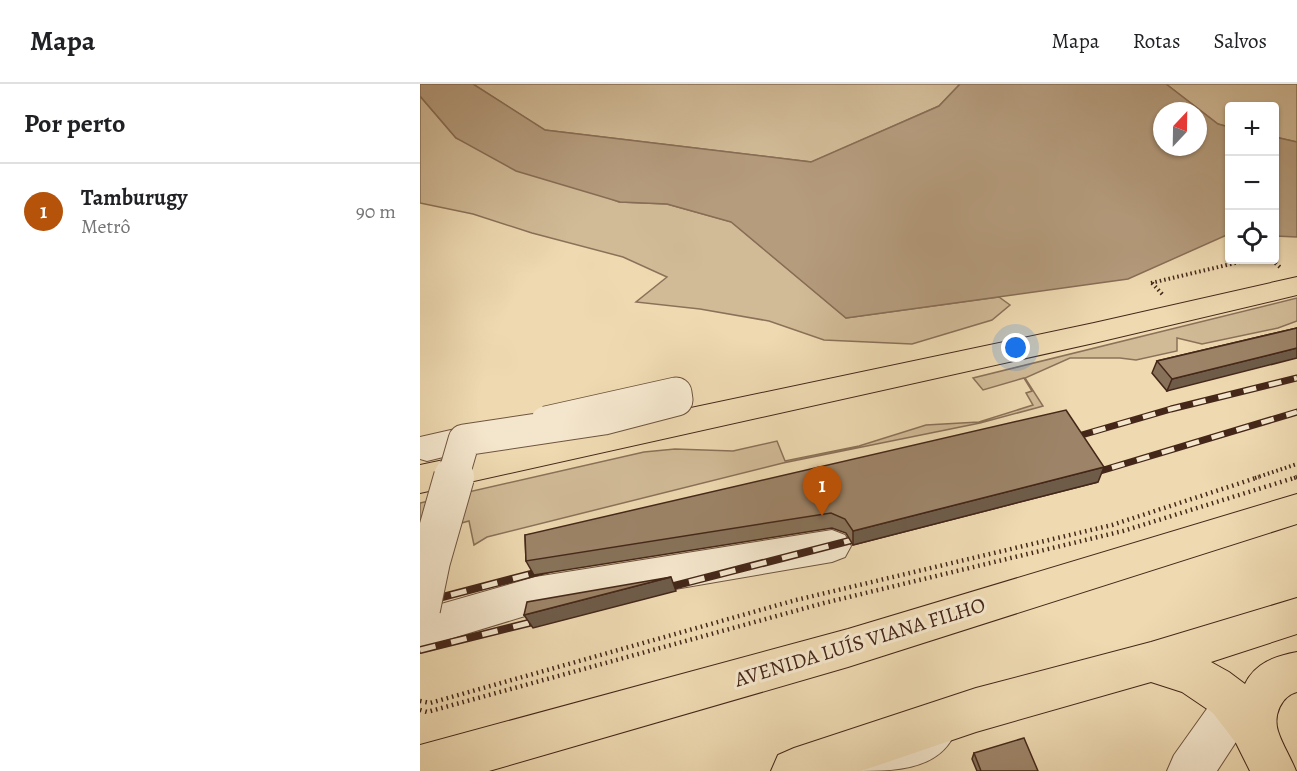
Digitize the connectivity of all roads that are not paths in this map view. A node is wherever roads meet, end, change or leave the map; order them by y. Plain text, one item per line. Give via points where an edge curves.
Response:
1 (1297, 286) edge
2 (546, 422) dead end
3 (464, 440) junction
4 (423, 464) edge
5 (1297, 509) edge
6 (831, 546) dead end
7 (420, 609) edge
8 (1297, 616) edge
9 (420, 629) edge
10 (1151, 662) junction
11 (1297, 672) edge
12 (976, 710) junction
13 (1245, 717) junction
14 (420, 768) edge
15 (794, 771) edge
16 (876, 771) edge
17 (1190, 771) edge
18 (1273, 771) edge

1 - 4 main road via 1094,333
2 - 3 street, bridge via 676,393 677,400 604,419
3 - 4 street
3 - 7 street, bridge
5 - 14 main road, AVENIDA LUÍS VIANA FILHO via 848,648
6 - 9 street via 535,595
8 - 10 main road
10 - 12 main road
10 - 13 main road via 1209,682
11 - 13 main road via 1272,680 1257,706
12 - 15 main road
12 - 16 street
13 - 17 street
13 - 18 main road

